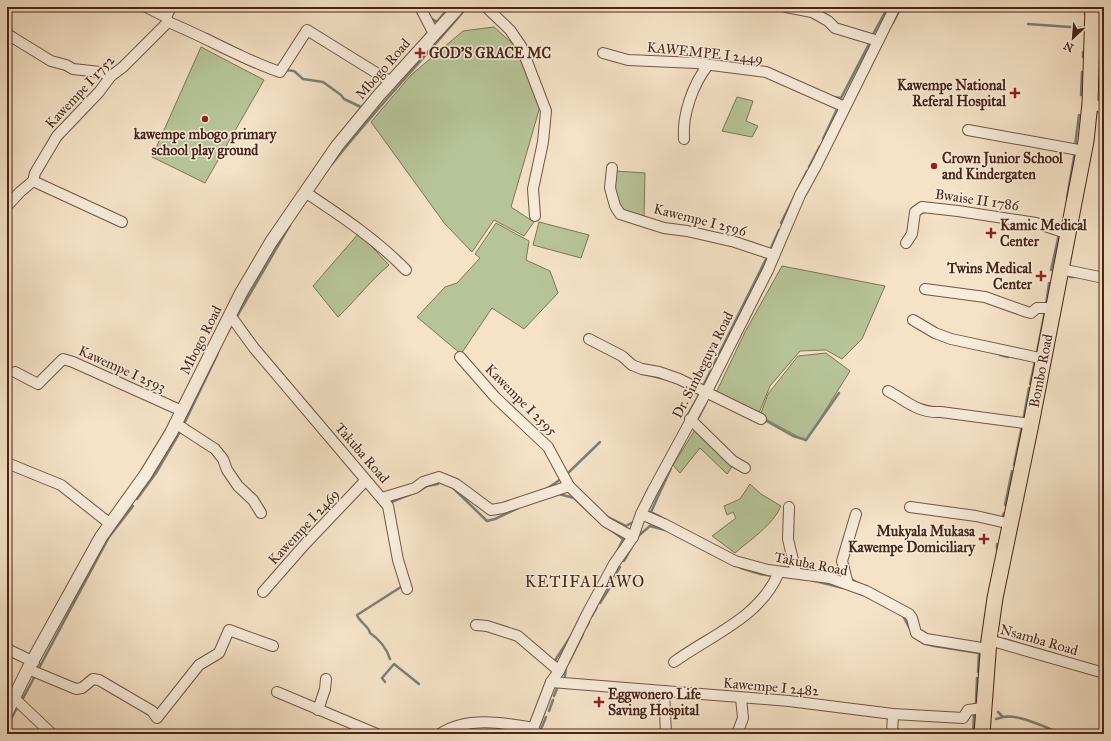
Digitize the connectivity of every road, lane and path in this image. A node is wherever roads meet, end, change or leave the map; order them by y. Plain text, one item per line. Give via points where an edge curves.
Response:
1 (146, 7) edge
2 (171, 7) edge
3 (420, 7) edge
4 (459, 7) edge
5 (486, 7) edge
6 (786, 7) edge
7 (895, 7) edge
8 (1093, 7) edge
9 (167, 20) junction
10 (7, 34) edge
11 (434, 34) junction
12 (878, 41) junction
13 (603, 53) dead end
14 (708, 66) junction
15 (111, 76) junction
16 (391, 82) junction
17 (1097, 106) edge
18 (844, 108) junction
19 (968, 130) dead end
20 (684, 139) dead end
21 (1084, 151) junction
22 (612, 168) dead end
23 (34, 181) junction
24 (305, 192) junction
25 (7, 204) edge
26 (535, 216) dead end
27 (122, 222) dead end
28 (1069, 234) junction
29 (906, 243) dead end
30 (774, 255) junction
31 (1061, 269) junction
32 (406, 270) dead end
33 (1104, 278) edge
34 (925, 289) dead end
35 (1053, 308) junction
36 (230, 315) junction
37 (913, 320) dead end
38 (589, 339) dead end
39 (460, 357) dead end
40 (1044, 359) junction
41 (15, 372) dead end
42 (888, 391) dead end
43 (706, 392) junction
44 (182, 411) junction
45 (690, 419) junction
46 (761, 419) dead end
47 (176, 423) junction
48 (1031, 424) junction
49 (7, 463) edge
50 (745, 468) dead end
51 (365, 481) junction
52 (569, 486) junction
53 (382, 498) junction
54 (789, 507) dead end
55 (910, 507) dead end
56 (261, 513) dead end
57 (641, 514) junction
58 (856, 514) dead end
59 (109, 522) junction
60 (1011, 524) junction
61 (633, 537) junction
62 (779, 572) junction
63 (796, 573) junction
64 (848, 584) junction
65 (407, 590) dead end
66 (263, 592) dead end
67 (476, 625) dead end
68 (989, 644) junction
69 (273, 646) dead end
70 (7, 649) edge
71 (674, 662) dead end
72 (31, 665) junction
73 (559, 671) junction
74 (1104, 673) edge
75 (326, 679) dead end
76 (551, 682) junction
77 (664, 691) junction
78 (278, 692) dead end
79 (13, 697) junction
80 (742, 698) junction
81 (983, 708) junction
82 (318, 710) junction
83 (7, 712) edge
84 (894, 714) junction
85 (533, 731) edge
86 (52, 734) edge
87 (377, 734) edge
88 (440, 734) edge
89 (666, 734) edge
90 (737, 734) edge
91 (892, 734) edge
92 (982, 734) edge

1 - 9 street
2 - 9 street
3 - 11 street
4 - 11 street, Mbogo Road
5 - 26 street via 510,30 521,46 546,111 543,142 533,189
6 - 12 street via 812,12 835,28
7 - 12 street, Dr. Simbeguya Road
8 - 17 main road, Bombo Road
9 - 15 street, Kawempe I 1752
9 - 16 street via 254,63 280,72 307,30
10 - 15 street via 51,61 73,69
11 - 16 street, Mbogo Road
12 - 18 street, Dr. Simbeguya Road
13 - 14 street, KAWEMPE I 2449 via 628,60
14 - 18 street, KAWEMPE I 2449 via 766,72
14 - 20 street via 700,75 688,109 683,125
15 - 23 street, Kawempe I 1752 via 57,136 35,173
16 - 24 street, Mbogo Road via 337,146
17 - 21 main road, Bombo Road
18 - 30 street, Dr. Simbeguya Road via 807,180
19 - 21 street
21 - 28 main road, Bombo Road
22 - 30 street, Kawempe I 2596 via 610,188 620,214 664,228 735,242
23 - 25 street, Kawempe I 1752
23 - 27 street
24 - 32 street via 358,228
24 - 36 street, Mbogo Road via 272,242
28 - 29 street, Bwaise II 1786 via 1036,223 922,207 915,212 912,234
28 - 31 main road, Bombo Road
30 - 43 street, Dr. Simbeguya Road
31 - 33 street
31 - 35 main road, Bombo Road
34 - 35 street via 985,297 1031,313 1038,308
35 - 40 main road, Bombo Road
36 - 44 street, Mbogo Road
36 - 51 street, Takuba Road via 254,348
37 - 40 street via 951,339
38 - 43 street via 622,356 632,365 659,372
39 - 52 street, Kawempe I 2595 via 495,397 548,446
40 - 48 main road, Bombo Road
41 - 44 street, Kawempe I 2593 via 38,384 63,359
42 - 48 street via 913,407 930,413 941,412
43 - 45 street, Dr. Simbeguya Road
43 - 46 street
44 - 47 street, Mbogo Road
45 - 50 street via 733,461
45 - 57 street, Dr. Simbeguya Road
47 - 56 street via 215,449 238,486 253,500
47 - 59 street, Mbogo Road via 146,474
48 - 60 main road, Bombo Road
49 - 59 street via 61,485
51 - 53 street, Takuba Road
51 - 66 street, Kawempe I 2469
52 - 53 street, Takuba Road via 491,510 456,484 439,477
52 - 61 street via 606,522
53 - 65 street via 388,506 396,553
54 - 63 street via 788,539
55 - 60 street via 976,516
57 - 61 street, Dr. Simbeguya Road
57 - 62 street, Takuba Road via 735,561
58 - 64 street via 842,561
59 - 72 street, Mbogo Road
60 - 68 main road, Bombo Road via 995,598
61 - 73 street, Dr. Simbeguya Road via 614,564
62 - 63 street, Takuba Road
62 - 71 street via 768,593 758,604 726,630
63 - 64 street, Takuba Road via 830,578
64 - 68 street, Takuba Road via 909,614 916,633 921,637
67 - 73 street via 518,636
68 - 74 street, Nsamba Road
68 - 81 main road, Bombo Road
69 - 72 street via 229,630 218,652 199,665 157,718 152,711 99,680 93,679 82,688 76,689
70 - 72 street
72 - 79 street, Mbogo Road
73 - 76 street, Dr. Simbeguya Road
75 - 82 street
76 - 77 street, Kawempe I 2482
76 - 85 street, Dr. Simbeguya Road
77 - 80 street, Kawempe I 2482
77 - 89 street
78 - 82 street
79 - 83 street, Mbogo Road
79 - 86 street
80 - 84 street, Kawempe I 2482
80 - 90 street via 743,718
81 - 84 street, Kawempe I 2482 via 965,714
81 - 92 main road, Bombo Road
82 - 87 street
84 - 91 street
85 - 88 street via 508,724 481,723 453,727

